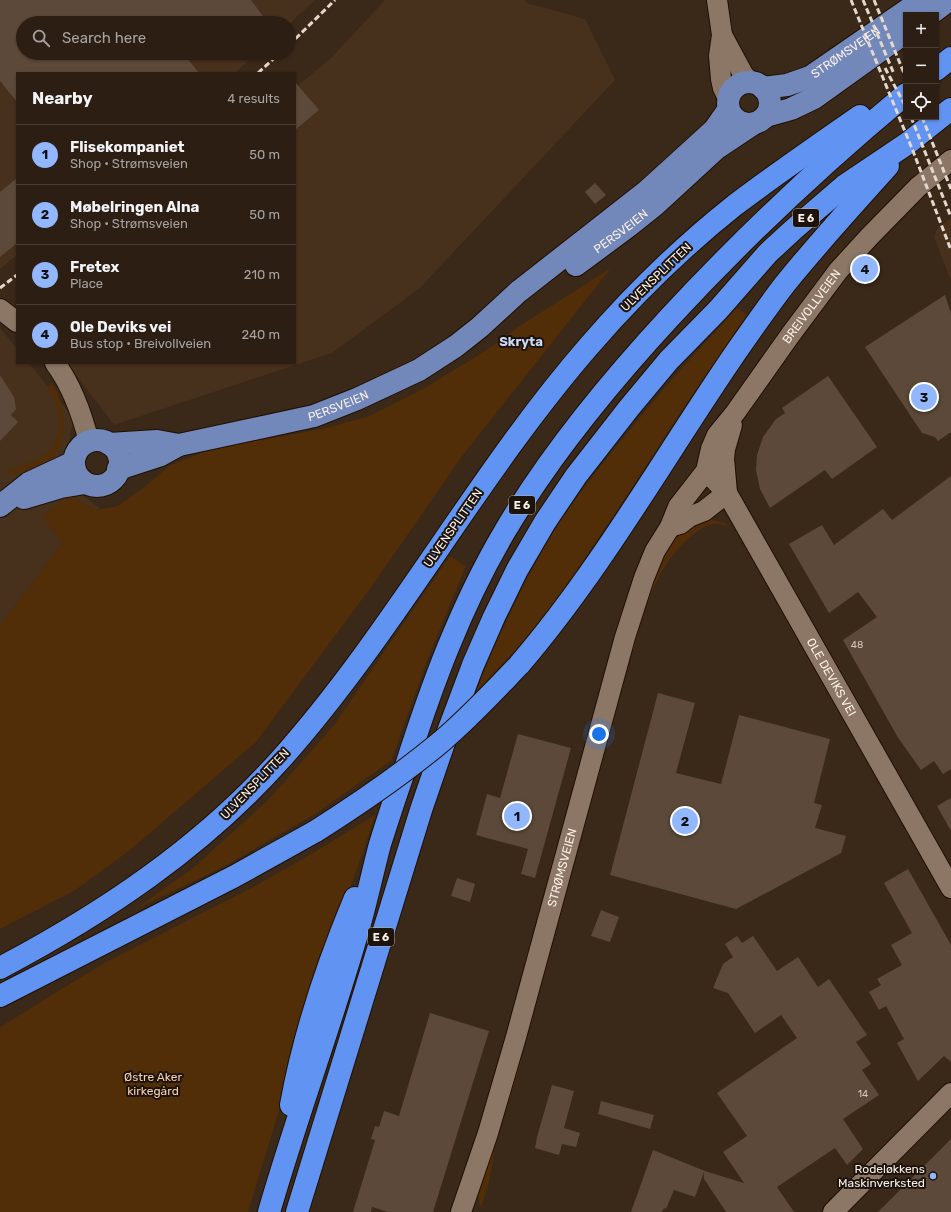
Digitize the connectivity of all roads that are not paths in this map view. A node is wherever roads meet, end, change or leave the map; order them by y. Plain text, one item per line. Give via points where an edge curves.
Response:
1 (717, 0) edge
2 (949, 0) edge
3 (924, 6) edge
4 (903, 34) edge
5 (722, 36) junction
6 (951, 54) edge
7 (951, 58) edge
8 (939, 62) edge
9 (939, 68) edge
10 (757, 85) junction
11 (903, 87) edge
12 (903, 96) edge
13 (728, 104) junction
14 (951, 109) edge
15 (760, 120) junction
16 (908, 143) junction
17 (951, 160) edge
18 (480, 327) junction
19 (57, 364) edge
20 (735, 413) junction
21 (99, 443) junction
22 (180, 444) junction
23 (74, 462) junction
24 (118, 469) junction
25 (706, 471) junction
26 (85, 483) junction
27 (727, 493) junction
28 (4, 504) edge
29 (670, 527) junction
30 (951, 888) edge
31 (0, 968) edge
32 (0, 996) edge
33 (951, 1093) edge
34 (269, 1212) edge
35 (298, 1212) edge
36 (461, 1212) edge
37 (833, 1212) edge

1 - 5 street
2 - 3 main road, STRØMSVEIEN
3 - 10 main road, STRØMSVEIEN via 810,77 787,85
4 - 15 main road, STRØMSVEIEN via 814,98
5 - 10 street via 743,74
5 - 13 street via 719,56 721,79
6 - 8 highway
7 - 9 highway
10 - 13 main road via 739,84 730,92
10 - 15 main road via 769,96 770,101 770,106
11 - 31 highway, ULVENSPLITTEN via 737,204 692,241 636,294 588,346 529,421 340,689 279,761 225,816 164,867 98,912
12 - 34 highway, E 6 via 800,185 647,342 552,459 505,531 466,605 414,739 381,842 358,932
13 - 15 main road via 731,116 741,123 747,125
13 - 18 main road, PERSVEIEN via 714,130 647,191 518,292
14 - 16 highway, E 6
15 - 18 main road, PERSVEIEN via 717,148 655,205 606,244 530,299
16 - 32 highway, bridge via 771,302 606,552 519,665 464,721 417,762 316,831 235,876
16 - 35 highway, E 6 via 844,186 794,229 768,253 718,310 669,360 576,476 517,570 473,665 421,810
17 - 20 street, BREIVOLLVEIEN via 918,187 838,271
18 - 22 main road, PERSVEIEN via 419,370 314,416
19 - 21 street via 74,396 84,422
20 - 25 street, BREIVOLLVEIEN via 713,442
20 - 27 street, BREIVOLLVEIEN via 724,459
21 - 22 main road, PERSVEIEN via 157,441
21 - 23 main road via 78,450
21 - 24 main road via 114,449 118,455
22 - 24 main road, PERSVEIEN via 160,455
23 - 26 main road via 77,474
23 - 28 main road via 29,483
24 - 26 main road via 112,479 102,485
25 - 27 street, OLE DEVIKS VEI
25 - 29 street, STRØMSVEIEN via 678,507
26 - 28 main road via 61,487
27 - 29 street via 704,510
27 - 30 street, OLE DEVIKS VEI
29 - 36 street, STRØMSVEIEN via 655,551 634,609 516,1037 488,1133
33 - 37 street

